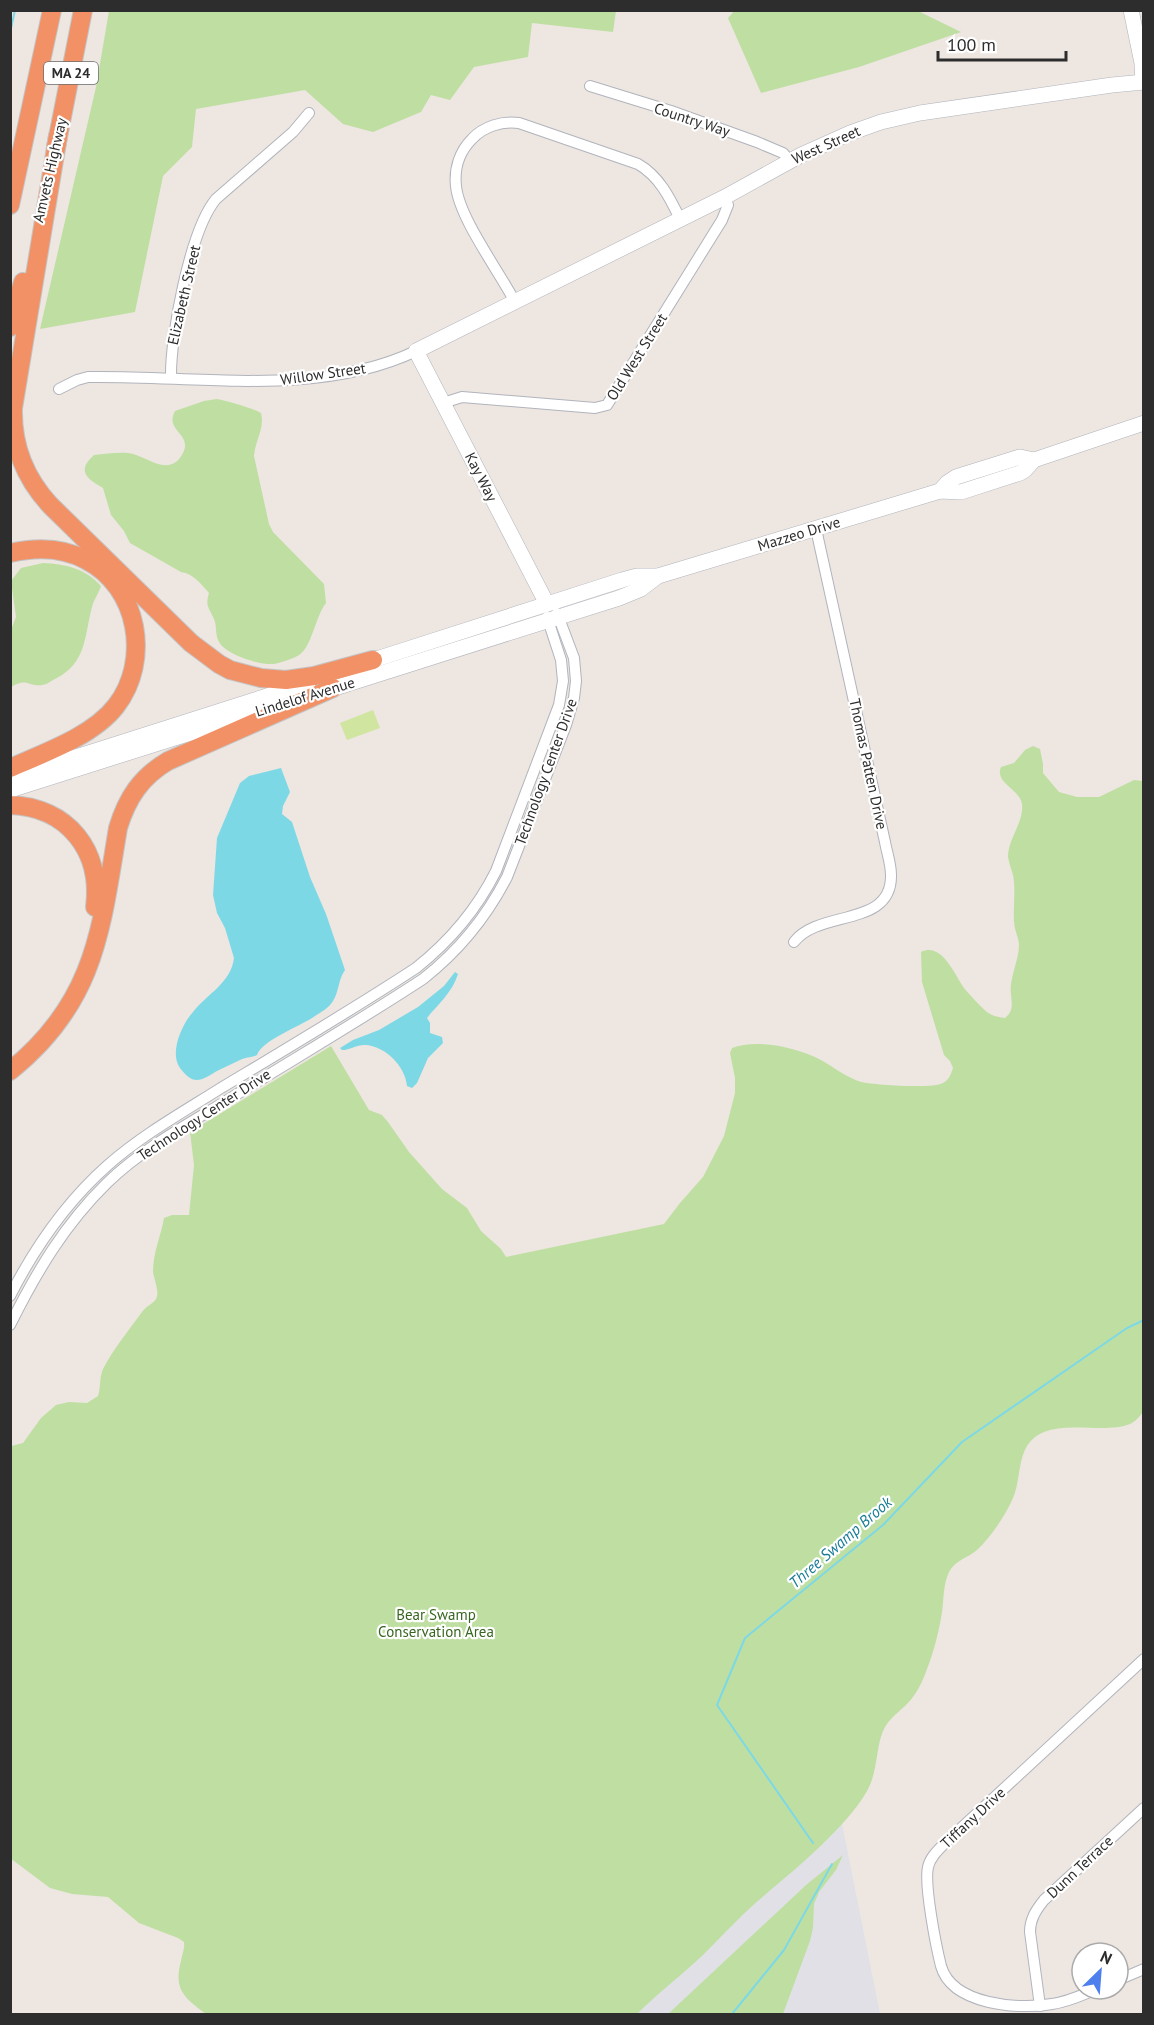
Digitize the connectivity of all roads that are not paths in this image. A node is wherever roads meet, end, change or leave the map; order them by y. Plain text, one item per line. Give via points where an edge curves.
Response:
1 (52, 10) edge
2 (84, 10) edge
3 (1131, 10) edge
4 (1140, 82) edge
5 (590, 86) dead end
6 (309, 113) dead end
7 (58, 136) junction
8 (790, 160) junction
9 (725, 197) junction
10 (10, 205) edge
11 (680, 219) junction
12 (536, 292) joint
13 (515, 302) junction
14 (10, 327) edge
15 (416, 351) junction
16 (171, 378) junction
17 (59, 389) dead end
18 (443, 403) junction
19 (1143, 423) edge
20 (816, 529) junction
21 (10, 553) edge
22 (658, 576) junction
23 (590, 590) joint
24 (547, 604) junction
25 (600, 604) joint
26 (554, 619) junction
27 (373, 660) junction
28 (333, 688) junction
29 (10, 768) edge
30 (10, 778) edge
31 (10, 790) edge
32 (10, 805) edge
33 (794, 942) dead end
34 (10, 1058) edge
35 (10, 1071) edge
36 (10, 1296) edge
37 (10, 1325) edge
38 (1143, 1659) edge
39 (1143, 1808) edge
40 (1070, 2000) edge
41 (1040, 2006) junction

1 - 10 highway, Amvets Highway / MA 24
2 - 7 highway, Amvets Highway / MA 24
3 - 4 main road via 1140,57
4 - 8 main road, West Street via 910,115 858,130
5 - 8 street, Country Way via 757,142
6 - 16 street, Elizabeth Street via 208,211 185,280
7 - 14 highway, Amvets Highway / MA 24
7 - 27 highway via 13,408 14,436 30,480 50,505 191,643 219,664 248,676 286,680
8 - 9 main road, West Street
9 - 11 main road, West Street
9 - 18 street, Old West Street via 728,205 722,220 607,405 598,408 462,397
11 - 12 main road, West Street
11 - 13 street via 659,182 638,164 524,124 508,122 486,128 461,154 456,187 468,220
12 - 13 main road, Willow Street
13 - 15 main road, Willow Street
15 - 16 street, Willow Street via 368,368 307,379
15 - 18 main road, Kay Way
16 - 17 street, Willow Street via 82,378
18 - 24 main road, Kay Way
19 - 20 main road, Mazzeo Drive via 1034,460 1020,457 956,477 940,491
20 - 22 main road, Mazzeo Drive
20 - 33 street, Thomas Patten Drive via 891,879 885,897 872,909 810,927
21 - 29 highway via 54,549 97,567 125,599 137,644 132,678 108,715 80,735
22 - 23 main road, Mazzeo Drive via 629,578
22 - 25 main road, Mazzeo Drive via 634,592
23 - 24 main road, Lindelof Avenue
24 - 26 street, Technology Center Drive
24 - 27 main road, Lindelof Avenue
25 - 26 main road, Lindelof Avenue
26 - 28 main road, Lindelof Avenue
26 - 36 street, Technology Center Drive via 563,671 559,705 496,872 467,919 416,968 161,1125 109,1164 53,1225
26 - 37 street, Technology Center Drive via 571,646 576,670 572,706 507,877 477,927 454,953 423,978 168,1136 117,1174 50,1251
27 - 30 main road, Lindelof Avenue
28 - 31 main road, Lindelof Avenue
28 - 35 highway via 168,761 134,791 123,811 100,933 82,984 56,1026
32 - 34 highway via 40,811 74,832 85,845 96,874 90,931 73,979 48,1020
38 - 41 street, Tiffany Drive via 944,1844 928,1865 938,1950 948,1980 965,1993 989,2001 1018,2007
39 - 41 street, Dunn Terrace via 1044,1900 1032,1918 1030,1938
40 - 41 street, Tiffany Drive

